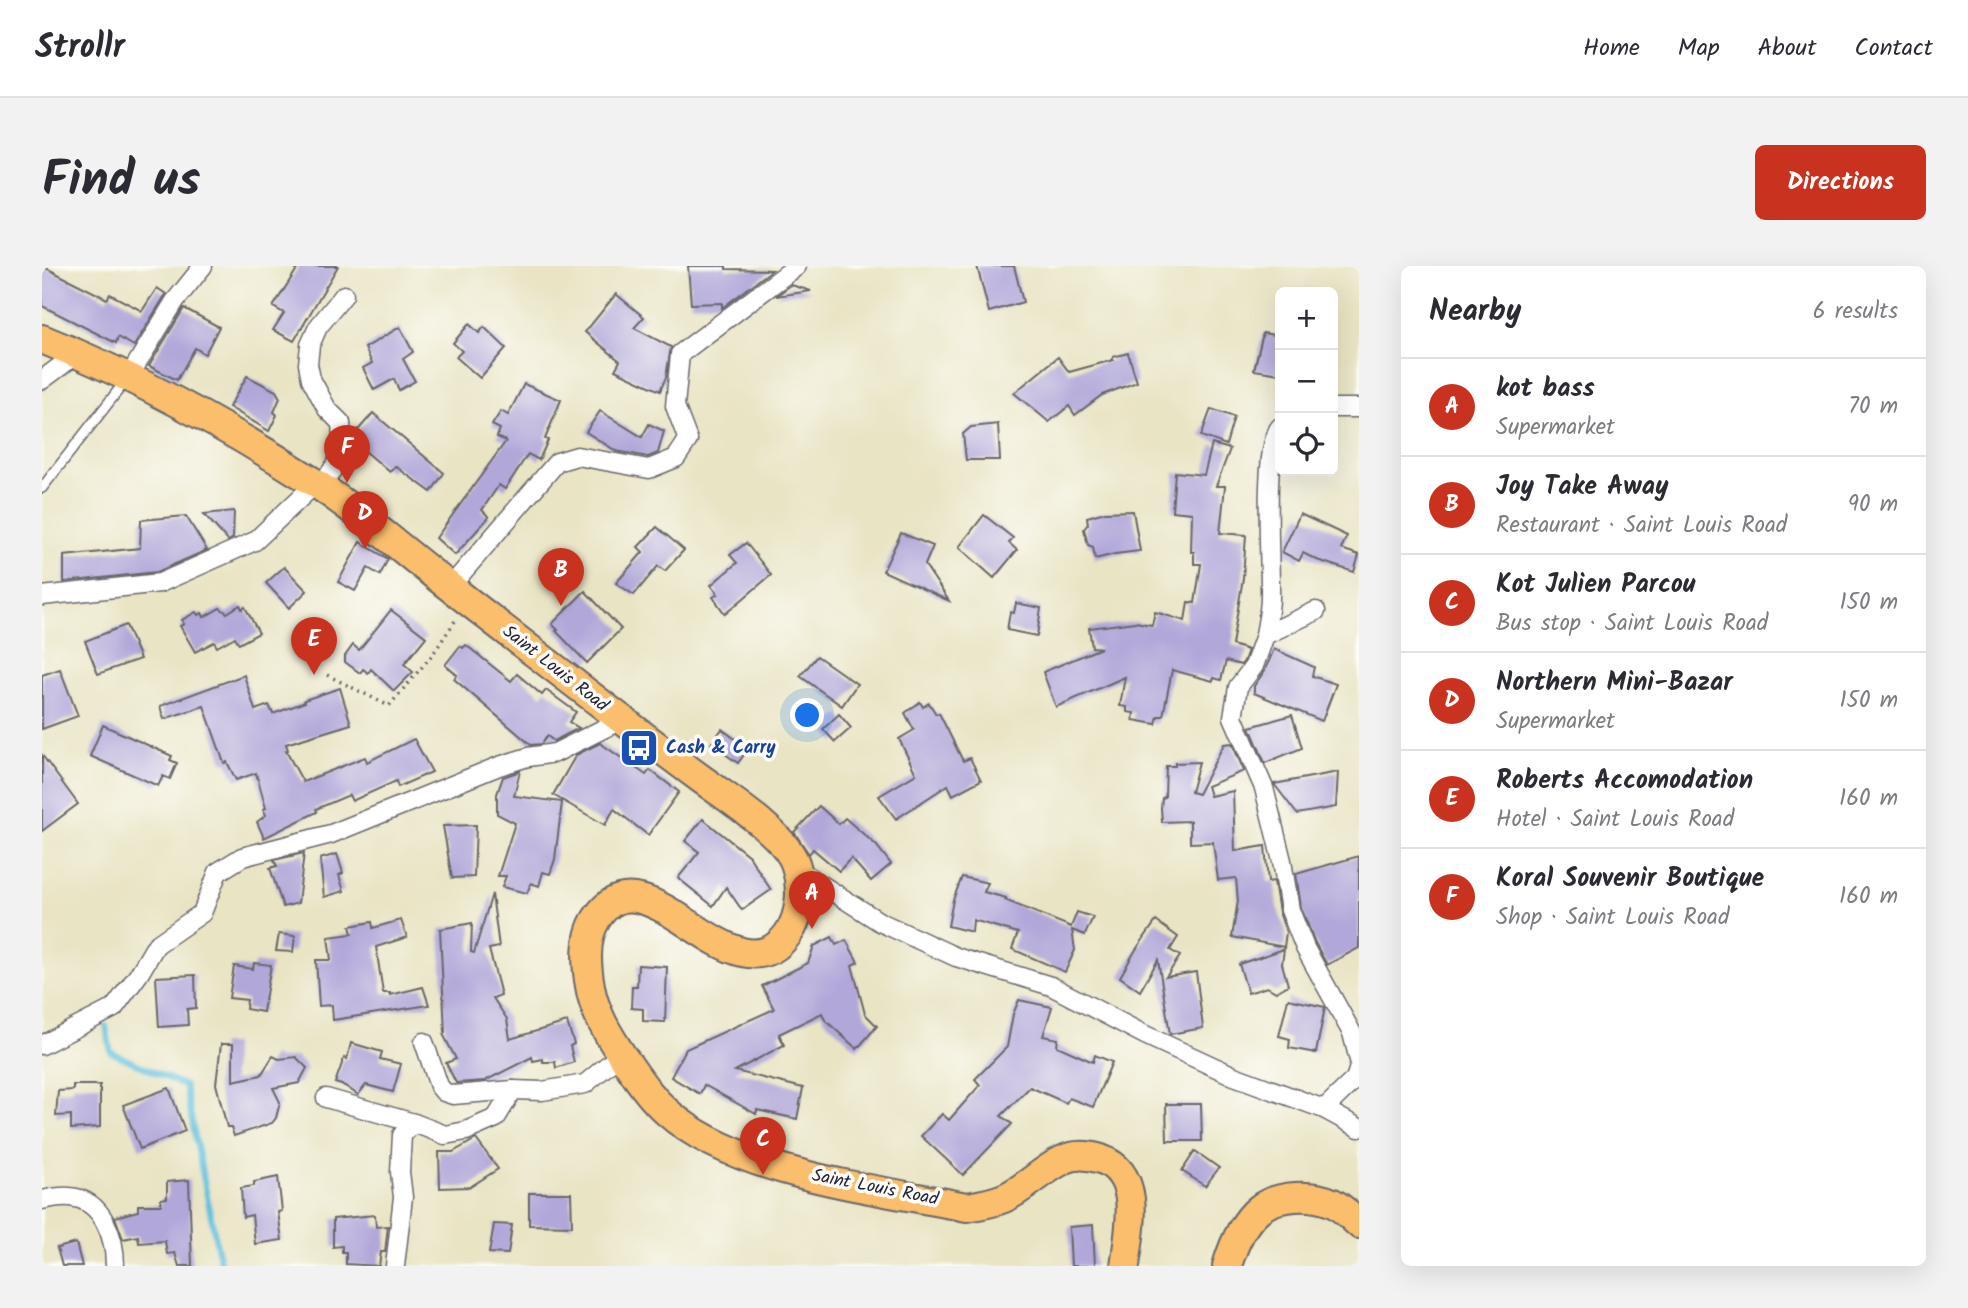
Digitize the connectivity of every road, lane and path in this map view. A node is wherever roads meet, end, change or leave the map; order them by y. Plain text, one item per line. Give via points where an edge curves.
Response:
1 (203, 266) edge
2 (797, 266) edge
3 (344, 295) dead end
4 (42, 339) edge
5 (78, 353) junction
6 (128, 378) junction
7 (42, 380) edge
8 (1338, 408) edge
9 (1359, 408) edge
10 (1275, 436) edge
11 (318, 485) junction
12 (42, 488) edge
13 (459, 594) junction
14 (42, 596) edge
15 (1315, 611) dead end
16 (1265, 635) junction
17 (327, 675) dead end
18 (621, 720) junction
19 (797, 869) junction
20 (424, 1042) dead end
21 (42, 1045) edge
22 (621, 1054) junction
23 (1359, 1060) edge
24 (1359, 1067) edge
25 (513, 1090) junction
26 (326, 1098) dead end
27 (1324, 1109) junction
28 (414, 1123) junction
29 (1359, 1128) edge
30 (42, 1200) edge
31 (1359, 1224) edge
32 (115, 1266) edge
33 (395, 1266) edge
34 (1125, 1266) edge
35 (1227, 1266) edge

1 - 6 street via 175,301
2 - 13 street via 680,355 675,406 688,440 676,458 649,469 577,456 557,462
3 - 11 street via 318,327 310,345 312,379 327,409 341,423 342,440 338,461
4 - 5 main road, Saint Louis Road
5 - 6 main road, Saint Louis Road
5 - 7 street
6 - 11 main road, Saint Louis Road
6 - 12 lane
8 - 9 street
10 - 16 street via 1270,457 1270,601
11 - 13 main road, Saint Louis Road
11 - 14 street via 256,541 160,583
13 - 17 path via 433,654 389,706
13 - 18 main road, Saint Louis Road
15 - 16 street
16 - 23 street via 1254,666 1238,687 1233,717 1264,788 1290,910 1305,948 1352,1033
18 - 19 main road, Saint Louis Road via 750,814 788,849
18 - 21 street via 555,753 499,766 331,834 242,857 218,872 202,913 156,945 114,1007
19 - 22 main road, Saint Louis Road via 799,907 793,926 778,945 757,954 723,946 639,898 608,903 591,928 587,968 592,998
19 - 27 street via 880,922 956,957 1051,986 1234,1076
20 - 25 street via 444,1092
22 - 25 street via 584,1084
22 - 34 main road, Saint Louis Road via 645,1089 670,1115 696,1132 751,1160 817,1177 967,1207 1006,1198 1065,1159 1104,1160 1126,1182 1130,1194
24 - 27 street via 1355,1079
25 - 28 street via 496,1118 467,1131 445,1135
26 - 28 street
27 - 29 street
28 - 33 street via 402,1135 403,1198
30 - 32 street via 70,1196 91,1203 108,1225
31 - 35 main road via 1335,1204 1320,1199 1278,1200 1258,1210 1249,1221

